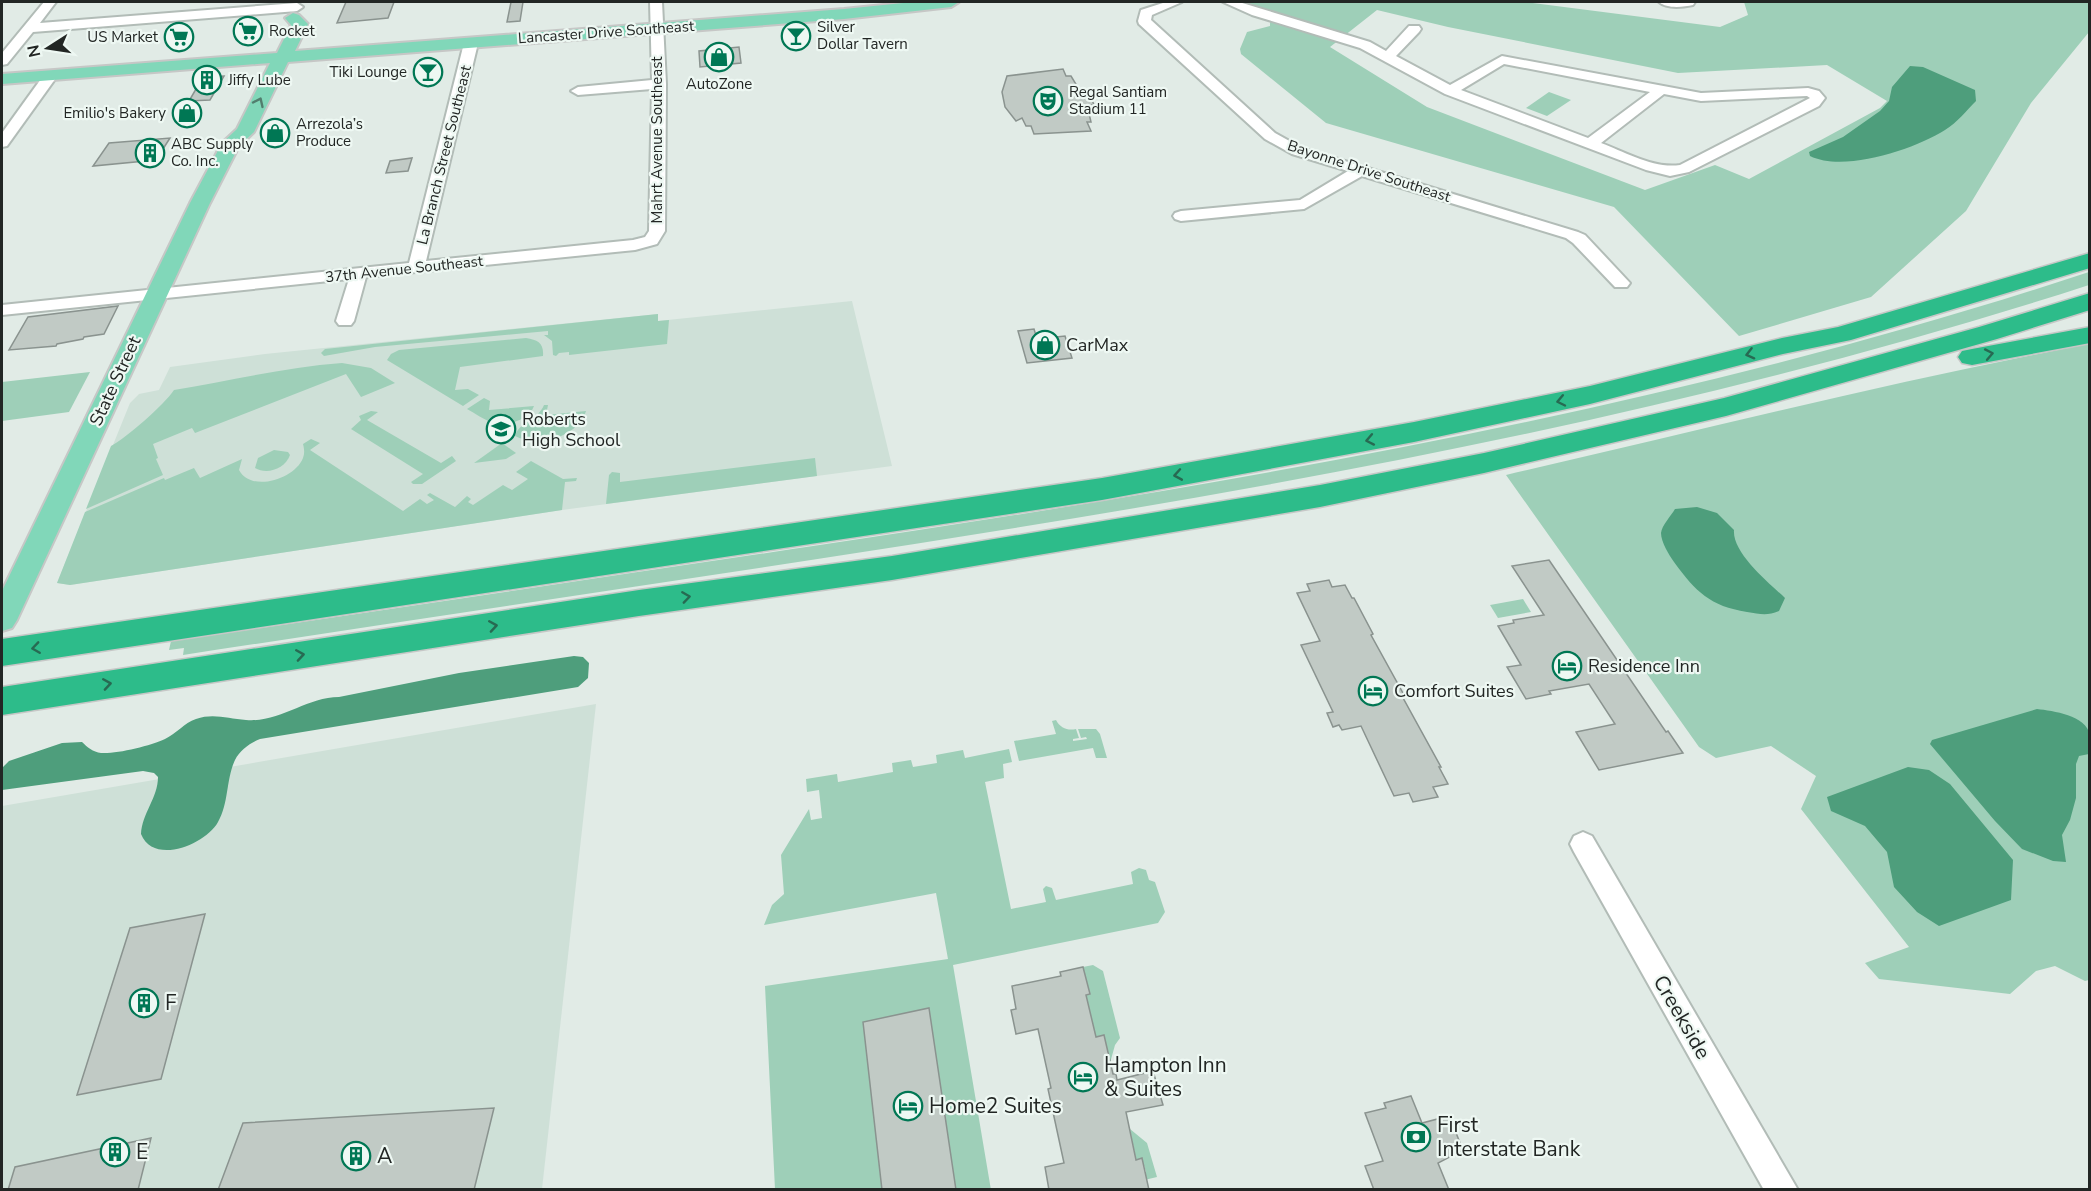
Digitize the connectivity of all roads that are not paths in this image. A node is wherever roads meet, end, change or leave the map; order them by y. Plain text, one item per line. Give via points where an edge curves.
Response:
1 (50, 2) edge
2 (656, 2) edge
3 (951, 2) edge
4 (1176, 2) edge
5 (1229, 2) edge
6 (1665, 2) edge
7 (1689, 2) edge
8 (288, 19) edge
9 (28, 28) junction
10 (656, 29) junction
11 (1414, 29) dead end
12 (471, 43) junction
13 (1389, 56) junction
14 (283, 57) junction
15 (261, 58) junction
16 (2, 61) edge
17 (51, 75) junction
18 (251, 77) dead end
19 (2, 79) edge
20 (659, 84) junction
21 (1661, 90) junction
22 (578, 91) dead end
23 (1450, 91) junction
24 (231, 118) dead end
25 (1591, 142) junction
26 (2, 143) edge
27 (231, 143) junction
28 (1361, 170) junction
29 (1181, 216) dead end
30 (2090, 238) edge
31 (651, 240) joint
32 (2090, 260) edge
33 (416, 268) junction
34 (359, 273) junction
35 (1621, 283) dead end
36 (157, 292) junction
37 (2090, 301) edge
38 (2, 309) edge
39 (345, 321) dead end
40 (2090, 335) edge
41 (1782, 346) junction
42 (1726, 407) junction
43 (2, 620) edge
44 (2, 653) edge
45 (2, 701) edge
46 (1583, 844) dead end
47 (1782, 1190) edge

1 - 9 street
2 - 10 street, Mahrt Avenue Southeast
3 - 10 main road, Lancaster Drive Southeast
4 - 28 street, Bayonne Drive Southeast via 1146,13 1144,21 1270,136 1296,151
5 - 13 street
6 - 7 street
8 - 9 street
8 - 14 main road, State Street via 300,24
8 - 15 main road
9 - 16 street
10 - 12 main road, Lancaster Drive Southeast
10 - 20 street, Mahrt Avenue Southeast
11 - 13 street
12 - 14 main road, Lancaster Drive Southeast
12 - 33 street, La Branch Street Southeast
13 - 23 street
14 - 15 main road, Lancaster Drive Southeast
27 -> 14 main road, State Street via 245,132
15 - 17 main road, Lancaster Drive Southeast
15 - 18 main road
17 - 19 main road, Lancaster Drive Southeast
17 - 26 street
20 - 22 street
20 - 31 street, Mahrt Avenue Southeast via 657,231
21 - 23 street via 1502,60
21 - 25 street
21 - 25 street via 1701,97 1808,92 1818,98 1677,171 1651,167
23 - 25 street
24 - 27 main road, State Street via 223,135
27 - 36 main road, State Street
28 - 29 street via 1304,204
28 - 35 street, Bayonne Drive Southeast via 1572,235
30 - 41 highway via 1829,326
31 - 33 street, 37th Avenue Southeast via 635,245
32 - 41 highway via 1842,334
33 - 34 street, 37th Avenue Southeast
34 - 36 street, 37th Avenue Southeast
34 - 39 street
36 - 38 street, 37th Avenue Southeast
36 - 43 main road, State Street
37 - 42 highway
42 -> 40 highway
41 -> 44 highway via 1527,409 1102,489
45 -> 42 highway via 1157,525 1484,463
46 - 47 street, Creekside

